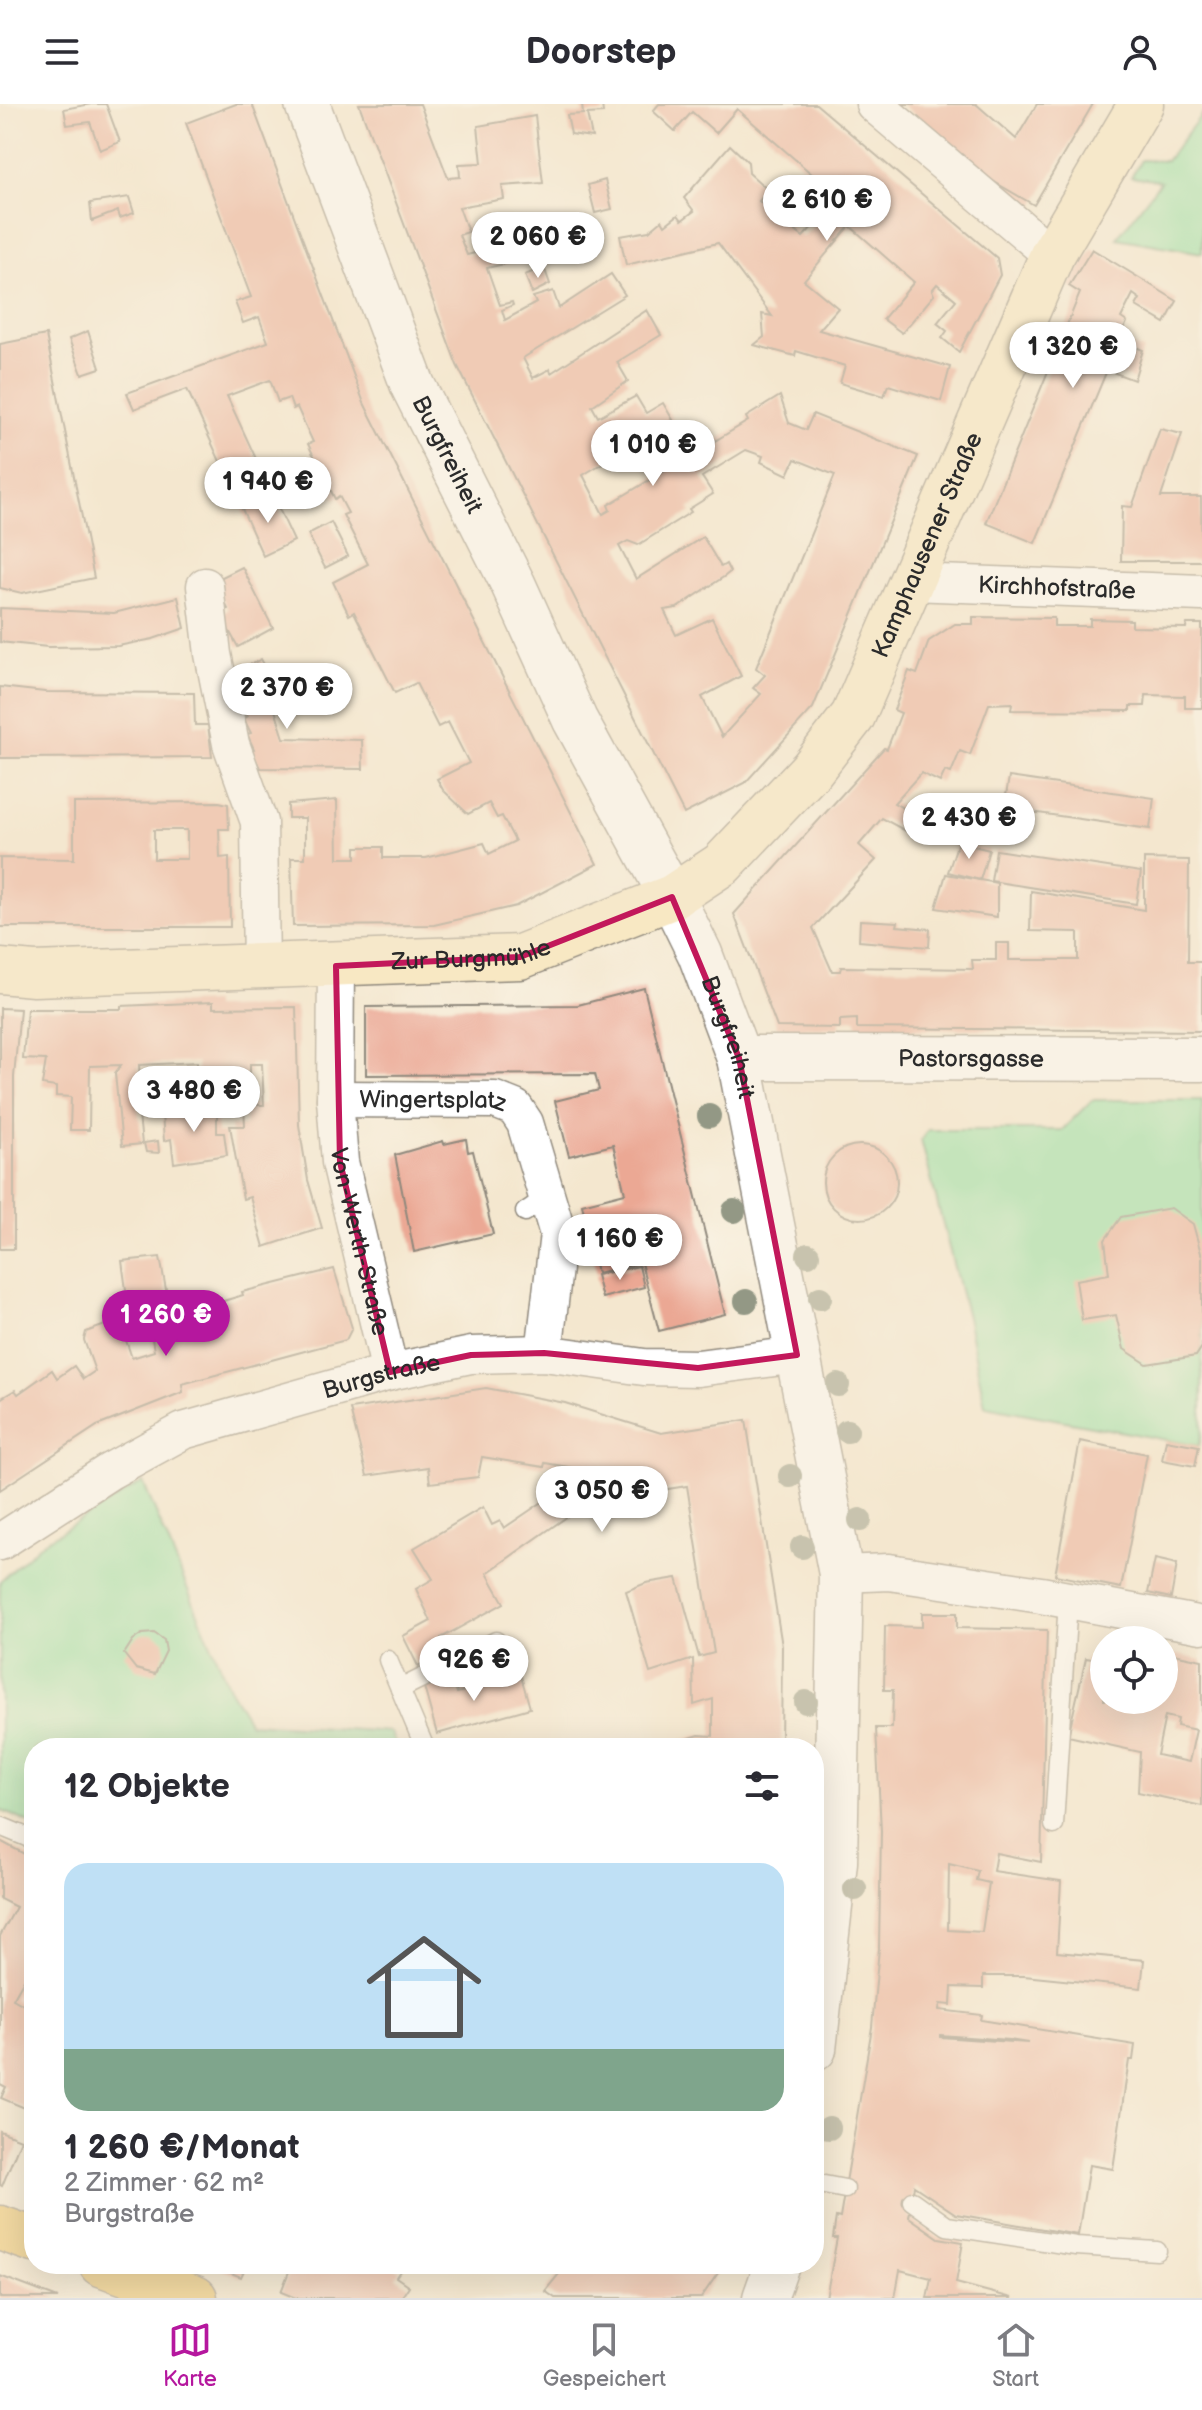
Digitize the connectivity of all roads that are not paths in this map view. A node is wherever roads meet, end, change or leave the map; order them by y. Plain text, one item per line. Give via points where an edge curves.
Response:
1 (307, 104) edge
2 (874, 104) edge
3 (1141, 104) edge
4 (1052, 255) junction
5 (911, 582) junction
6 (205, 586) dead end
7 (1202, 593) edge
8 (672, 897) junction
9 (336, 966) junction
10 (261, 969) junction
11 (0, 971) edge
12 (739, 1058) junction
13 (1202, 1059) edge
14 (335, 1099) junction
15 (544, 1353) junction
16 (797, 1355) junction
17 (390, 1372) junction
18 (0, 1542) edge
19 (841, 1574) junction
20 (1068, 1600) junction
21 (1202, 1625) edge
22 (496, 1641) dead end
23 (388, 1660) dead end
24 (400, 1689) junction
25 (421, 1738) edge
26 (1054, 1825) dead end
27 (0, 1826) edge
28 (24, 1836) edge
29 (824, 1960) edge
30 (824, 2185) edge
31 (845, 2189) dead end
32 (912, 2201) dead end
33 (0, 2228) edge
34 (24, 2236) edge
35 (1157, 2251) dead end
36 (129, 2274) edge
37 (773, 2274) edge
38 (786, 2274) edge
39 (195, 2298) edge
40 (765, 2298) edge
41 (783, 2298) edge

1 - 8 street, Burgfreiheit via 413,386 575,720
2 - 4 street
3 - 4 main road, Kamphausener Straße
4 - 5 main road, Kamphausener Straße
5 - 7 street, Kirchhofstraße
5 - 8 main road, Kamphausener Straße via 847,725 722,864
6 - 10 street via 231,744 259,822
8 - 9 main road, Zur Burgmühle via 520,957
8 - 12 street, Burgfreiheit
9 - 10 main road, Zur Burgmühle
9 - 14 street, Von-Werth-Straße
10 - 11 main road, Zur Burgmühle
12 - 13 street, Pastorsgasse
12 - 16 street, Burgfreiheit
14 - 15 street, Wingertsplatz via 495,1100 515,1108 525,1123 536,1204 558,1234
14 - 17 street, Von-Werth-Straße via 340,1162
15 - 16 street, Burgstraße via 644,1367 698,1368
15 - 17 street, Burgstraße via 471,1355
16 - 19 street, Burgfreiheit
17 - 18 street, Burgstraße via 183,1431
19 - 20 street via 889,1572
19 - 29 street, Burgfreiheit via 835,1862
20 - 21 street
20 - 26 lane
22 - 24 lane
23 - 24 lane
24 - 25 lane
27 - 28 lane
30 - 31 lane
32 - 35 lane via 947,2226 1076,2246
33 - 34 main road
36 - 39 main road
37 - 40 street
38 - 41 street

